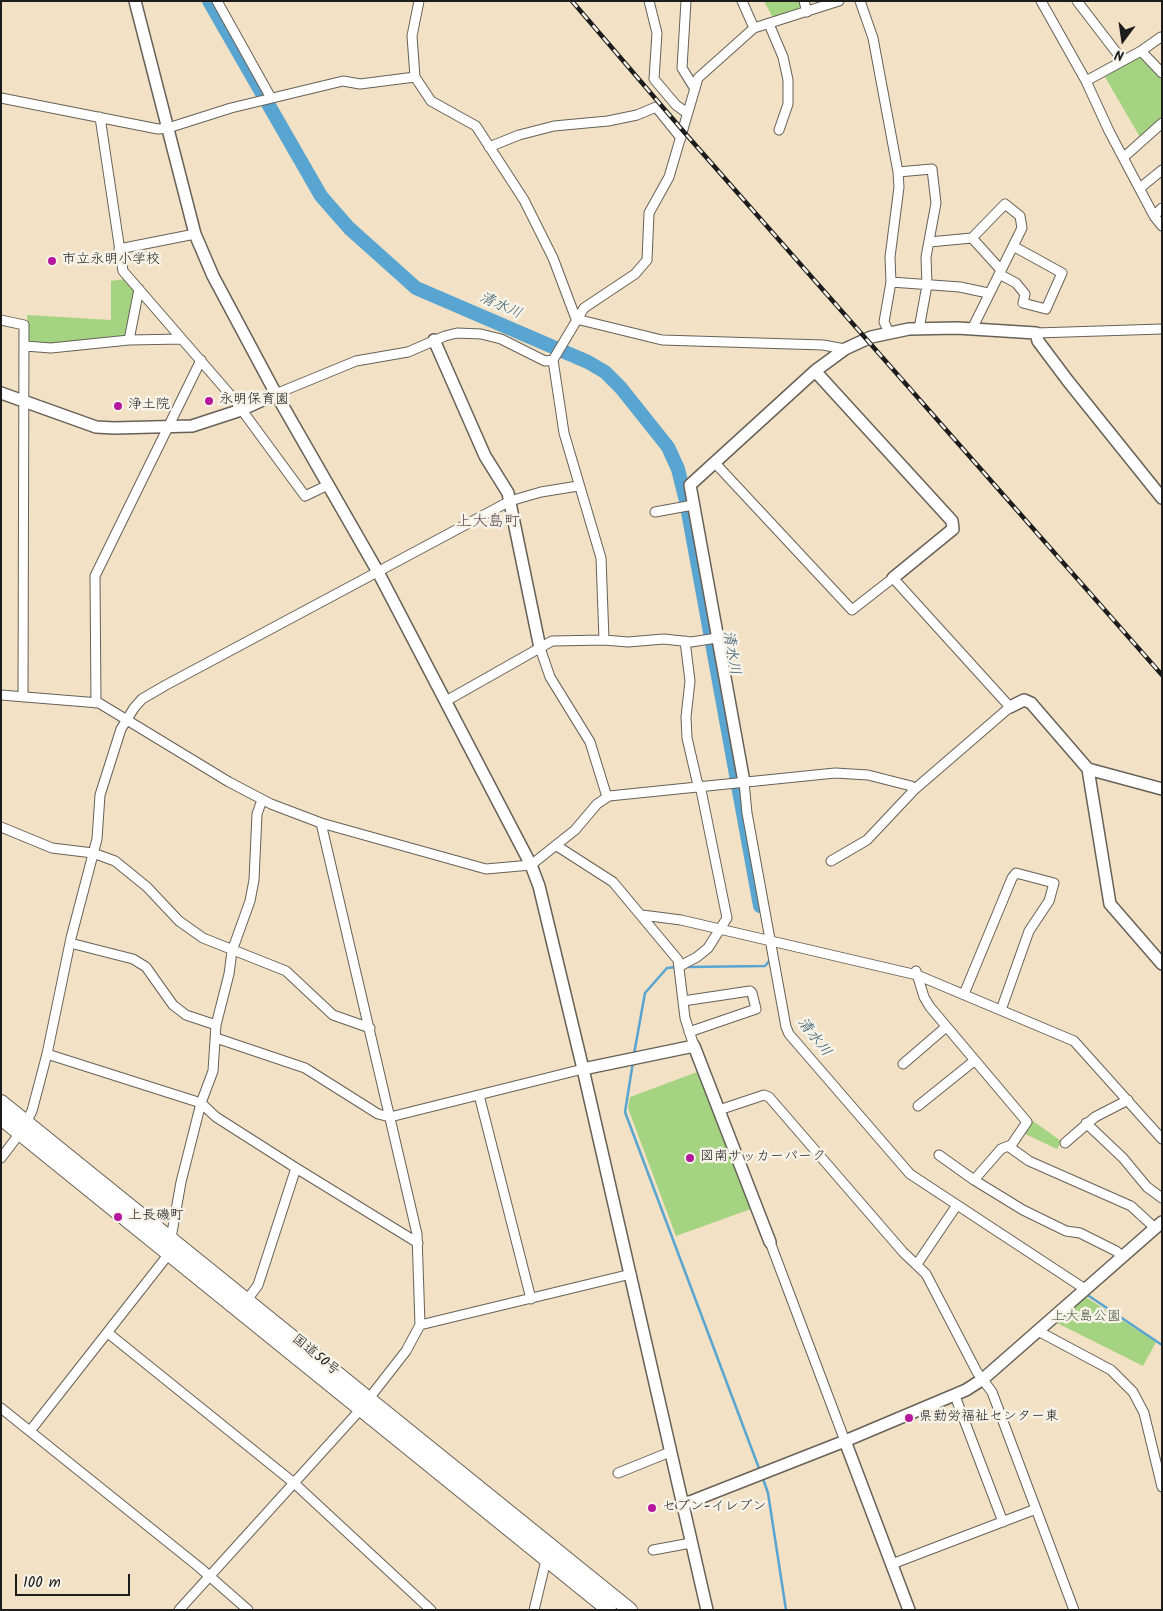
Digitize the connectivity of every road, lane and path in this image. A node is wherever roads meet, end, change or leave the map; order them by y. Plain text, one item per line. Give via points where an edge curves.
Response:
1 (135, 1) edge
2 (217, 1) edge
3 (419, 1) edge
4 (649, 1) edge
5 (686, 1) edge
6 (742, 1) edge
7 (804, 1) edge
8 (839, 1) edge
9 (860, 1) edge
10 (1053, 1) edge
11 (1077, 1) edge
12 (1043, 4) edge
13 (807, 12) junction
14 (768, 24) junction
15 (754, 28) junction
16 (1161, 37) edge
17 (1141, 51) junction
18 (1122, 62) junction
19 (1162, 73) edge
20 (415, 77) junction
21 (1086, 81) junction
22 (695, 89) junction
23 (1, 98) edge
24 (272, 98) junction
25 (687, 113) junction
26 (100, 117) junction
27 (1162, 123) edge
28 (168, 128) junction
29 (779, 130) dead end
30 (681, 138) junction
31 (489, 146) junction
32 (1124, 157) junction
33 (1162, 170) edge
34 (898, 172) junction
35 (1140, 188) junction
36 (1162, 208) edge
37 (1154, 216) junction
38 (1162, 226) edge
39 (195, 234) junction
40 (972, 238) junction
41 (929, 242) junction
42 (1013, 246) junction
43 (119, 249) junction
44 (1000, 272) junction
45 (891, 282) junction
46 (927, 285) junction
47 (139, 289) junction
48 (988, 293) junction
49 (576, 319) junction
50 (1, 320) edge
51 (919, 329) junction
52 (972, 329) junction
53 (1162, 329) edge
54 (889, 332) junction
55 (1036, 333) junction
56 (182, 339) junction
57 (129, 340) junction
58 (434, 340) junction
59 (25, 346) junction
60 (845, 349) junction
61 (201, 360) junction
62 (553, 360) junction
63 (815, 371) junction
64 (1, 393) edge
65 (277, 393) junction
66 (25, 402) junction
67 (241, 410) junction
68 (168, 426) junction
69 (714, 462) junction
70 (328, 485) junction
71 (578, 486) junction
72 (1162, 498) edge
73 (510, 501) junction
74 (689, 506) junction
75 (655, 512) dead end
76 (378, 572) junction
77 (893, 578) junction
78 (713, 638) junction
79 (604, 640) junction
80 (686, 641) junction
81 (540, 648) junction
82 (1, 696) edge
83 (23, 697) junction
84 (446, 701) junction
85 (96, 702) junction
86 (1010, 707) junction
87 (127, 720) junction
88 (1088, 769) junction
89 (740, 782) junction
90 (700, 786) junction
91 (915, 789) junction
92 (1162, 789) edge
93 (607, 797) junction
94 (262, 800) junction
95 (321, 823) junction
96 (1, 827) edge
97 (557, 846) junction
98 (93, 852) junction
99 (831, 861) dead end
100 (532, 865) junction
101 (642, 915) junction
102 (720, 929) junction
103 (768, 940) junction
104 (70, 943) junction
105 (232, 951) junction
106 (1162, 964) edge
107 (680, 966) junction
108 (916, 973) junction
109 (964, 994) junction
110 (683, 1001) junction
111 (1001, 1010) junction
112 (216, 1025) junction
113 (946, 1027) junction
114 (370, 1028) junction
115 (689, 1032) junction
116 (216, 1038) junction
117 (694, 1046) junction
118 (47, 1054) junction
119 (974, 1061) junction
120 (903, 1064) dead end
121 (583, 1069) junction
122 (480, 1095) junction
123 (1128, 1100) junction
124 (1, 1102) edge
125 (200, 1103) junction
126 (918, 1106) dead end
127 (719, 1110) junction
128 (390, 1117) junction
129 (1, 1118) edge
130 (1086, 1123) junction
131 (24, 1128) junction
132 (1162, 1139) edge
133 (1065, 1143) dead end
134 (1010, 1147) junction
135 (939, 1155) dead end
136 (1, 1158) edge
137 (296, 1168) junction
138 (974, 1180) junction
139 (1162, 1198) edge
140 (957, 1205) junction
141 (1158, 1225) edge
142 (172, 1240) junction
143 (770, 1242) joint
144 (418, 1243) junction
145 (168, 1255) junction
146 (1122, 1256) junction
147 (917, 1264) junction
148 (631, 1274) junction
149 (1084, 1289) junction
150 (531, 1299) junction
151 (247, 1300) junction
152 (420, 1325) junction
153 (1038, 1330) junction
154 (108, 1334) junction
155 (983, 1379) junction
156 (955, 1396) junction
157 (364, 1405) junction
158 (1, 1408) edge
159 (30, 1431) junction
160 (845, 1441) junction
161 (670, 1452) junction
162 (618, 1473) dead end
163 (294, 1483) junction
164 (1162, 1487) edge
165 (682, 1505) junction
166 (1036, 1509) junction
167 (1003, 1522) junction
168 (691, 1543) junction
169 (653, 1550) dead end
170 (549, 1553) junction
171 (892, 1564) junction
172 (210, 1576) junction
173 (179, 1610) edge
174 (248, 1610) edge
175 (432, 1610) edge
176 (534, 1610) edge
177 (609, 1610) edge
178 (630, 1610) edge
179 (707, 1610) edge
180 (909, 1610) edge
181 (1074, 1610) edge

1 - 28 street
2 - 24 street
3 - 20 street via 412,36
4 - 25 street via 657,33 654,79
5 - 22 street via 682,68
6 - 15 street
7 - 13 street
8 - 13 street
9 - 34 street via 873,38
10 - 12 street
11 - 18 street
12 - 21 street
13 - 14 street
14 - 15 street
14 - 29 street via 784,57 788,80 788,104
15 - 22 street via 698,78
16 - 17 street
17 - 18 street
17 - 19 street
18 - 21 street
20 - 24 street via 360,84 343,81
20 - 31 street via 431,101 476,126
21 - 32 street
22 - 25 street
23 - 26 street
24 - 28 street
25 - 30 street
26 - 28 street via 158,129
26 - 43 street
27 - 32 street
28 - 39 street
30 - 31 street via 656,107 608,121 554,126
30 - 49 street via 669,178 649,213 647,260 635,274 584,308
31 - 49 street via 524,200 553,258
32 - 35 street
33 - 35 street
34 - 41 street via 932,169 936,202
34 - 45 street via 890,257
35 - 37 street
36 - 37 street
37 - 38 street
39 - 43 street
39 - 65 street via 213,276
40 - 41 street
40 - 42 street via 1006,204 1020,216 1022,228
40 - 44 street
41 - 46 street
42 - 44 street
42 - 44 street via 1062,273 1046,309 1024,303 1025,294
43 - 47 street via 123,271
44 - 48 street
45 - 46 street
45 - 54 street via 884,322
46 - 48 street
46 - 51 street
47 - 56 street
47 - 57 street
48 - 52 street
49 - 60 street via 662,340 822,345
49 - 62 street
50 - 59 street via 24,324
51 - 52 street
51 - 54 street
52 - 55 street
53 - 55 street
54 - 60 street
55 - 72 street via 1038,341 1062,373
56 - 57 street
56 - 61 street
57 - 59 street via 51,348
58 - 62 street via 458,333 487,335 511,342 546,361
58 - 65 street via 408,352 356,361
58 - 73 street via 485,456 505,485
59 - 66 street
60 - 63 street
61 - 67 street
61 - 68 street
62 - 71 street via 561,418
63 - 69 street
63 - 77 street via 952,521 953,529
64 - 66 street
65 - 67 street
65 - 70 street
66 - 68 street via 96,427
66 - 83 street
67 - 68 street via 192,426
67 - 70 street via 306,496
68 - 85 street via 95,576
69 - 74 street via 690,485
69 - 77 street via 852,610
70 - 76 street
71 - 73 street
71 - 79 street via 602,565
73 - 76 street
73 - 81 street
74 - 75 street
74 - 78 street
76 - 84 street
76 - 87 street via 150,694 134,708
77 - 86 street
78 - 80 street
78 - 89 street
79 - 80 street
79 - 81 street via 552,641
80 - 90 street via 690,681 686,727
81 - 84 street
81 - 93 street via 550,678 590,742
82 - 83 street
83 - 85 street
84 - 100 street
85 - 87 street
86 - 88 street via 1024,700 1031,703
86 - 91 street
87 - 94 street
87 - 98 street via 100,794
88 - 92 street
88 - 106 street via 1110,904
89 - 90 street
89 - 91 street via 832,773 862,774
89 - 103 street
90 - 93 street
90 - 102 street via 727,912 726,923
91 - 99 street via 867,840
93 - 97 street
94 - 95 street
94 - 105 street via 257,814 250,901
95 - 100 street via 486,869
95 - 114 street
96 - 98 street via 52,848
97 - 100 street
97 - 101 street via 614,882
98 - 104 street
98 - 105 street via 115,861 147,886 187,927
100 - 121 street
101 - 102 street via 673,918
101 - 107 street
102 - 103 street
102 - 107 street via 702,953
103 - 108 street
103 - 140 street via 789,1034 910,1174
104 - 112 street via 133,959 146,967 173,1005 186,1014
104 - 118 street
105 - 112 street
105 - 114 street via 286,971 333,1015
107 - 110 street
108 - 109 street
108 - 113 street via 924,997
109 - 111 street
109 - 111 street via 1016,873 1054,883 1049,901 1029,931
110 - 115 street
110 - 115 street via 750,991 756,1009
111 - 123 street via 1077,1043
112 - 116 street
113 - 119 street
113 - 120 street
114 - 128 street
115 - 117 street
116 - 125 street via 213,1071
116 - 128 street via 304,1068 378,1114
117 - 121 street
117 - 127 street
118 - 125 street
118 - 131 street
119 - 126 street
119 - 134 street via 1027,1122
121 - 122 street
121 - 148 street
122 - 128 street
122 - 150 street
123 - 130 street
123 - 132 street
124 - 131 highway, 国道50号
125 - 137 street via 216,1117
125 - 142 street via 181,1182
127 - 143 street
127 - 147 street via 764,1095 769,1097 903,1252
128 - 144 street
129 - 131 highway, 国道50号
130 - 133 street
130 - 139 street via 1123,1158 1147,1187
131 - 136 street
131 - 142 highway, 国道50号
131 - 145 highway, 国道50号
134 - 138 street via 1006,1145 1001,1149
134 - 141 street via 1029,1161 1131,1206
135 - 138 street
137 - 144 street
137 - 151 street via 258,1285
138 - 146 street via 1023,1210 1080,1233
140 - 147 street
140 - 149 street
141 - 146 street
142 - 145 street
142 - 151 highway, 国道50号
143 - 160 street
144 - 152 street
145 - 154 street
145 - 157 highway, 国道50号
146 - 149 street
147 - 155 street via 926,1274
148 - 150 street
148 - 161 street
149 - 153 street
150 - 152 street
151 - 157 highway, 国道50号
152 - 157 street via 406,1351
153 - 155 street
153 - 164 street via 1110,1370 1133,1392 1144,1413
154 - 159 street
154 - 163 street
155 - 156 street
155 - 166 street via 992,1392
156 - 160 street
156 - 167 street
157 - 163 street
157 - 170 highway, 国道50号
158 - 159 street
159 - 172 street
160 - 165 street
160 - 171 street
161 - 162 street
161 - 165 street
163 - 172 street
163 - 175 street
165 - 168 street
166 - 167 street
166 - 181 street
167 - 171 street
168 - 169 street
168 - 179 street
170 - 176 street
170 - 177 highway, 国道50号
170 - 178 highway, 国道50号
171 - 180 street
172 - 173 street
172 - 174 street

